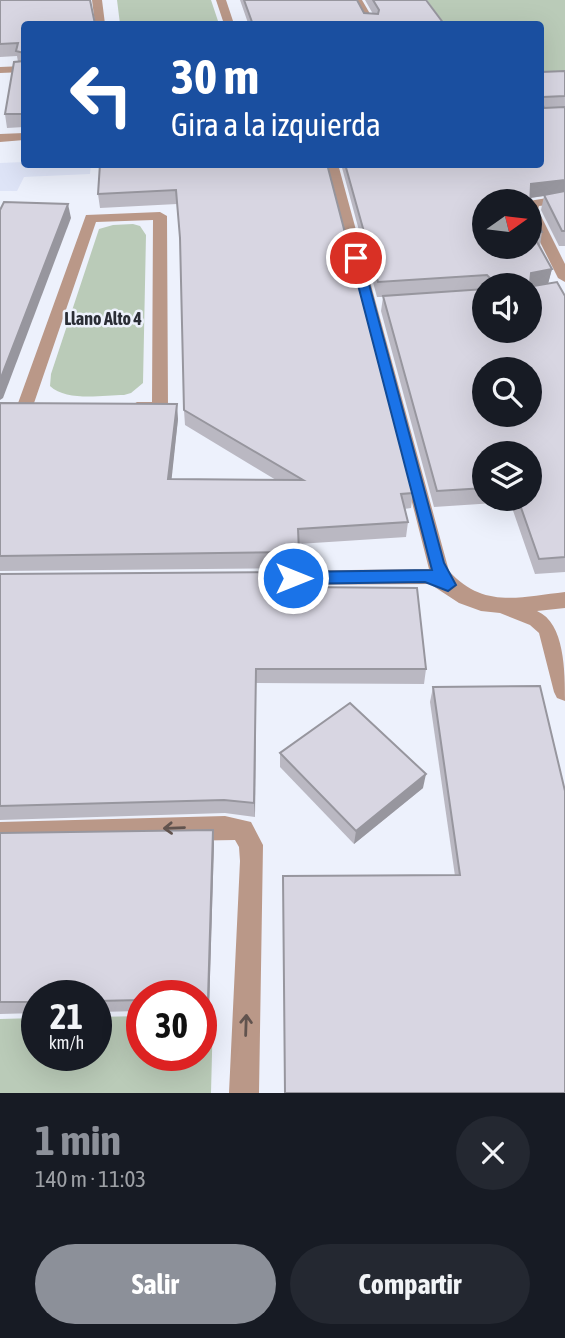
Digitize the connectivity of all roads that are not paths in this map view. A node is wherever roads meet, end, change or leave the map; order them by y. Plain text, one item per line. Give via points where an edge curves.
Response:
1 (97, 0) edge
2 (221, 0) edge
3 (357, 0) edge
4 (100, 21) edge
5 (228, 21) edge
6 (369, 21) edge
7 (21, 69) edge
8 (0, 71) edge
9 (21, 137) edge
10 (0, 138) edge
11 (333, 168) edge
12 (565, 199) edge
13 (563, 285) edge
14 (25, 406) edge
15 (120, 406) edge
16 (248, 578) edge
17 (448, 585) junction
18 (565, 600) edge
19 (498, 605) junction
20 (565, 692) edge
21 (0, 834) edge
22 (244, 1093) edge

1 - 4 street
2 - 5 street
3 - 6 street
7 - 8 street
9 - 10 street
11 - 17 street via 377,304 436,563
12 - 13 street via 538,201 531,210
14 - 15 street via 91,218 160,216 160,407
16 - 17 street via 413,575 434,577
17 - 19 street via 474,603
18 - 19 street
19 - 20 street via 537,619 548,629
22 -> 21 street via 252,861 251,845 242,830

